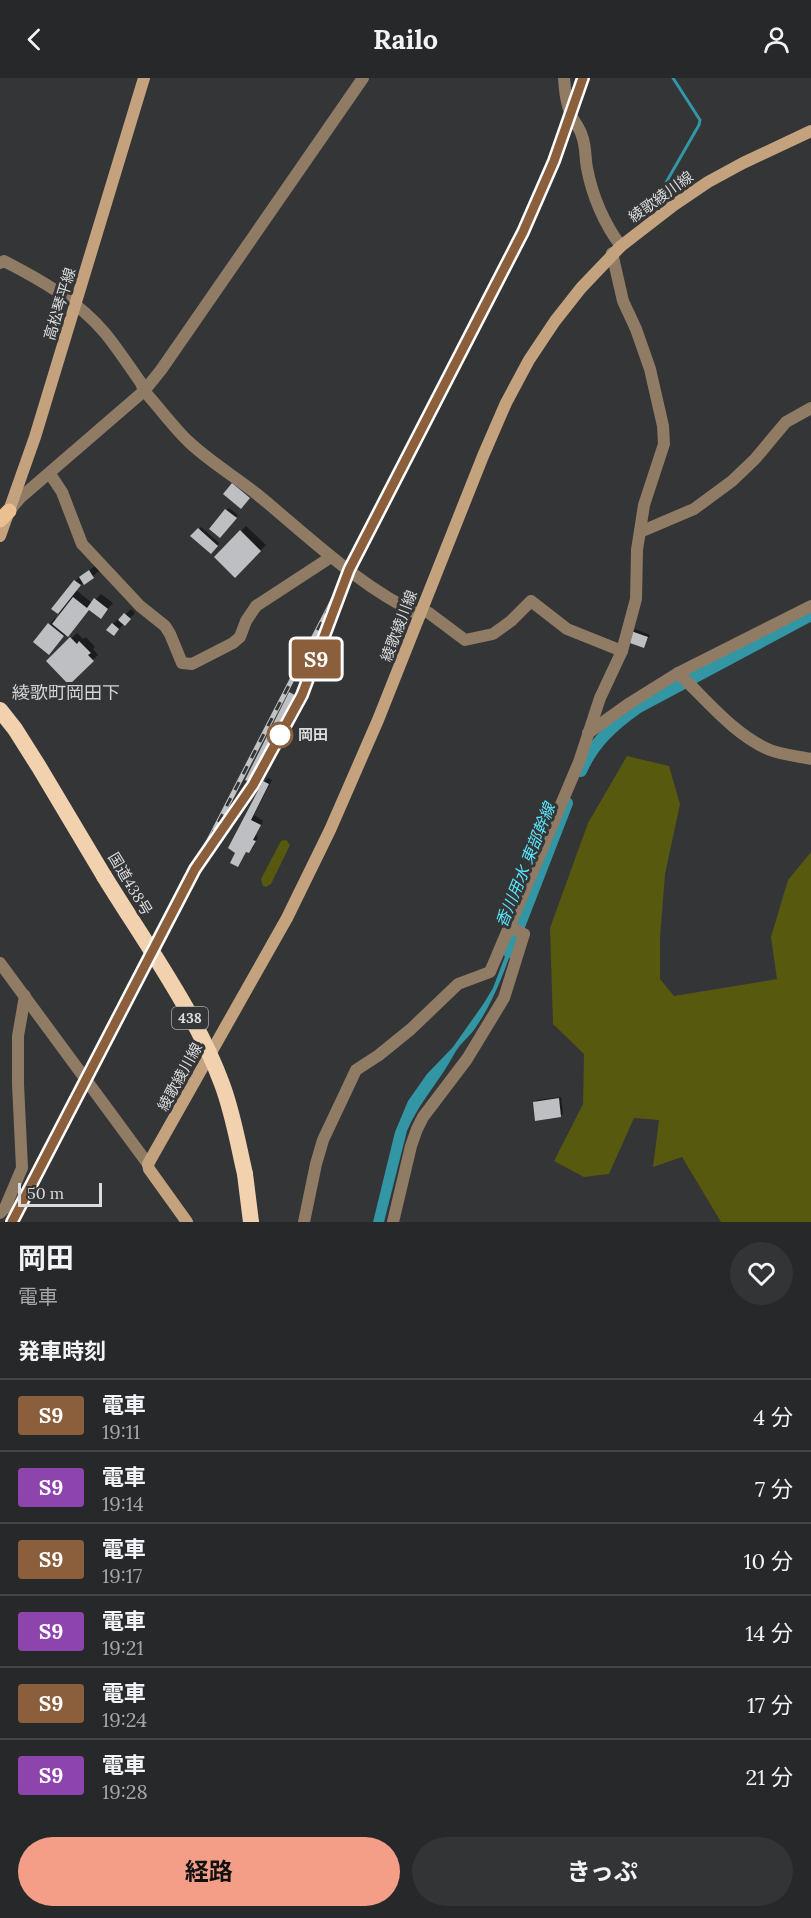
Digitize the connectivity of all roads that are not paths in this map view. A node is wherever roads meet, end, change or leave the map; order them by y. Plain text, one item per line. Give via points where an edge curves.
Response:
1 (144, 78) edge
2 (363, 78) edge
3 (564, 78) edge
4 (811, 131) edge
5 (616, 249) junction
6 (0, 263) edge
7 (75, 306) junction
8 (144, 391) junction
9 (811, 408) edge
10 (50, 474) junction
11 (5, 515) edge
12 (640, 532) junction
13 (0, 536) edge
14 (331, 557) junction
15 (811, 606) edge
16 (421, 612) junction
17 (622, 651) junction
18 (678, 673) junction
19 (0, 710) edge
20 (588, 734) junction
21 (811, 759) edge
22 (514, 929) junction
23 (0, 963) edge
24 (25, 996) junction
25 (148, 1164) junction
26 (0, 1213) edge
27 (187, 1222) edge
28 (250, 1222) edge
29 (304, 1222) edge
30 (393, 1222) edge

1 - 7 main road, 高松琴平線
2 - 8 street via 181,344
3 - 5 street via 567,103 582,135 595,194
4 - 5 main road, 綾歌綾川線 via 708,182
5 - 12 street via 623,301 650,369 663,426 664,444 644,505
5 - 16 main road, 綾歌綾川線 via 555,321 529,360 483,456
6 - 7 street via 4,261 44,282
7 - 8 street via 106,334
7 - 11 main road, 高松琴平線 via 35,437
8 - 10 street
8 - 14 street via 188,441
9 - 12 street via 786,422 732,481 693,509
10 - 11 street
10 - 14 street via 62,492 82,544 140,606 165,626 182,663 192,664 233,643 256,606
11 - 13 main road, 高松琴平線
12 - 17 street via 636,599
14 - 16 street via 379,591
15 - 18 street
16 - 17 street via 429,613 465,640 493,634 531,602 567,629
16 - 25 main road, 綾歌綾川線 via 326,840
17 - 20 street
18 - 20 street
18 - 21 street via 752,740 771,750
19 - 28 highway, 国道438号 / 438, bridge via 39,767 204,1044 225,1095 244,1174
20 - 22 street
22 - 29 street via 490,972 458,984 411,1029 356,1071 323,1140
22 - 30 street via 524,934 504,998 417,1129
23 - 24 street
24 - 25 street
24 - 26 street via 18,1036 22,1168
25 - 27 main road

